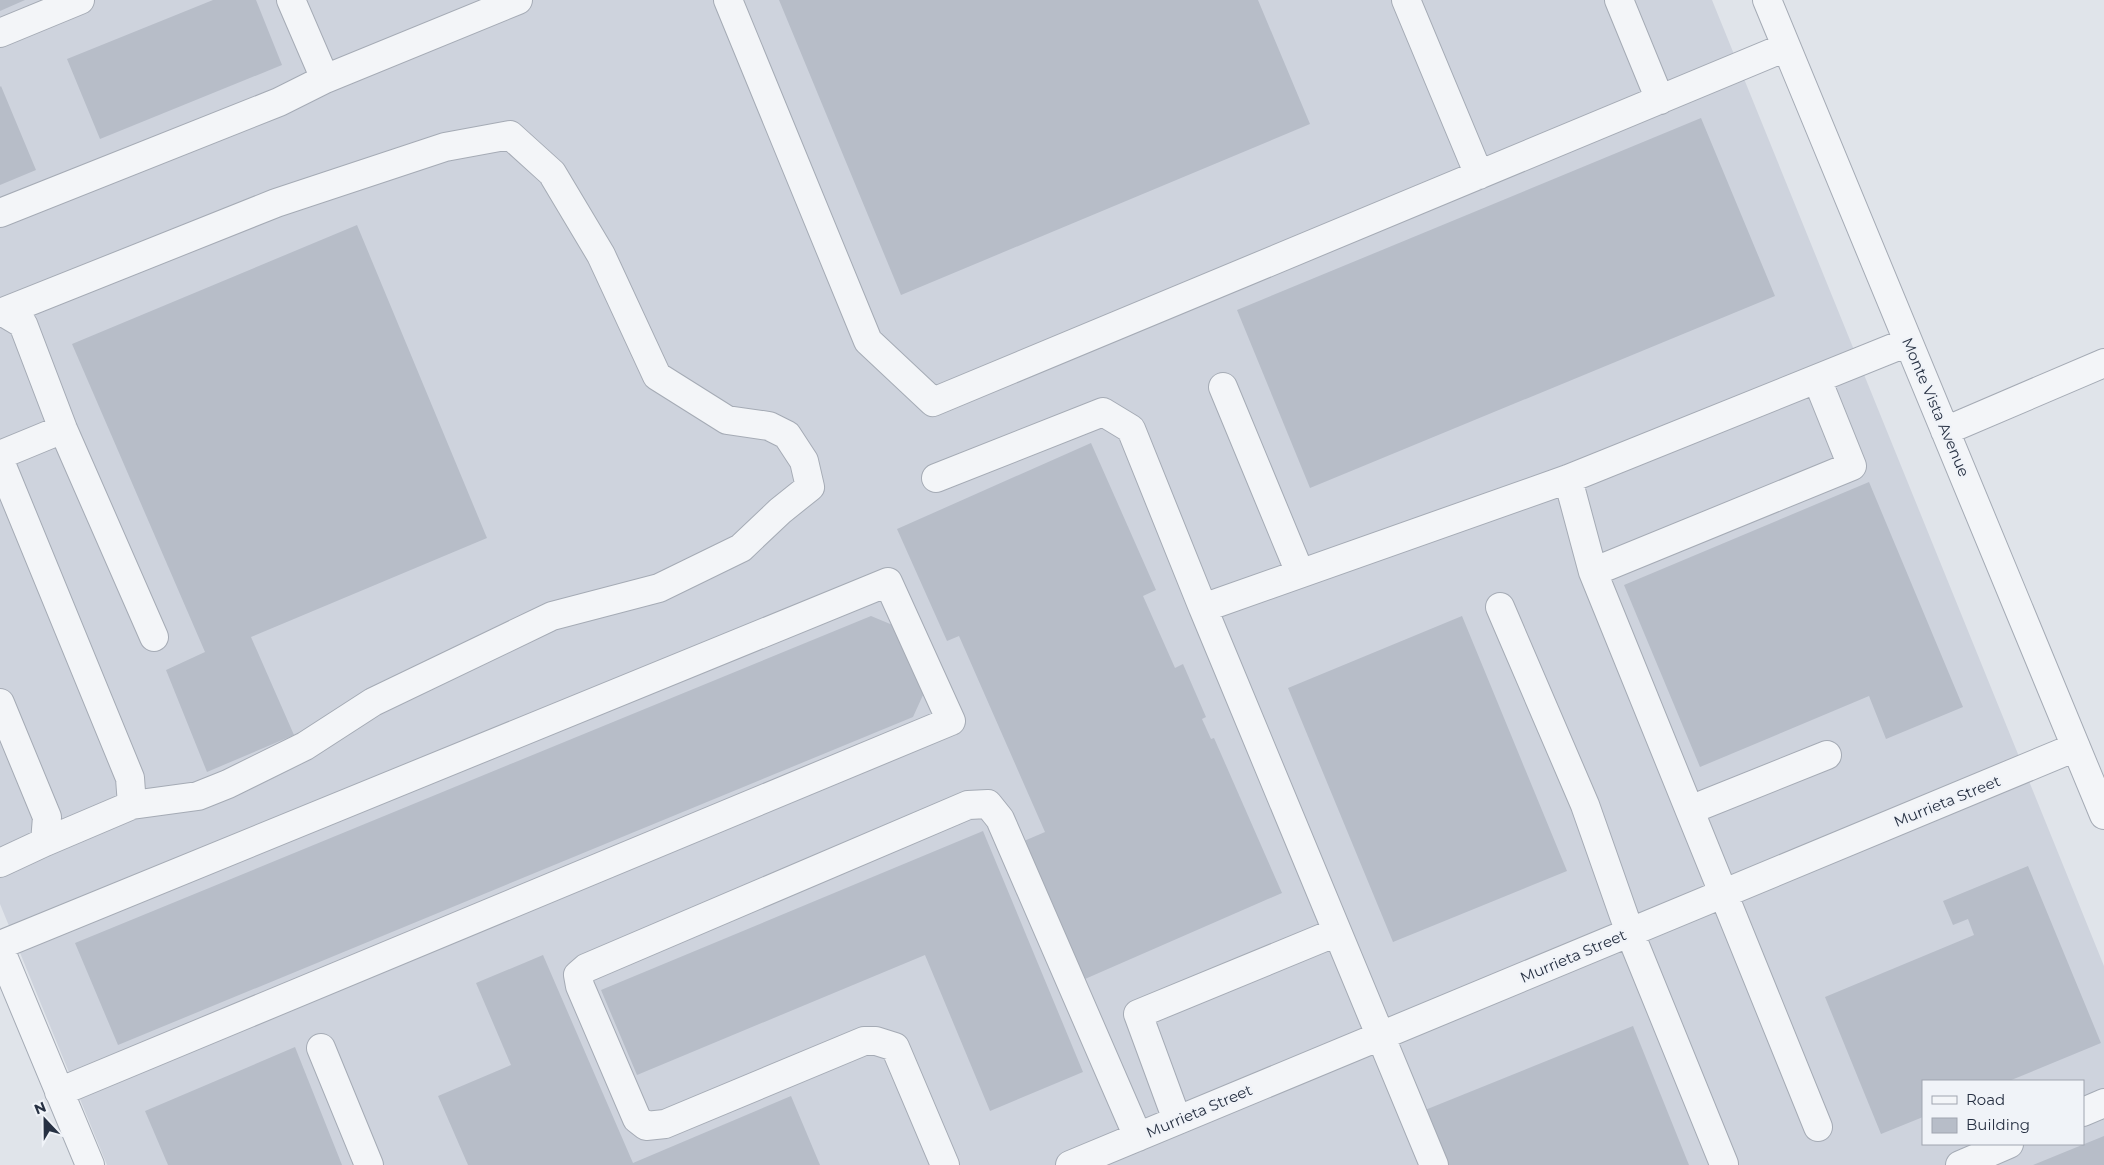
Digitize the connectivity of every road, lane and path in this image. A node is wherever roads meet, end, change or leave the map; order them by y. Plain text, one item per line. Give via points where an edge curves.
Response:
1 (80, 0) edge
2 (291, 0) edge
3 (518, 0) edge
4 (728, 0) edge
5 (1406, 0) edge
6 (1619, 0) edge
7 (1767, 0) edge
8 (0, 33) edge
9 (1786, 48) junction
10 (325, 79) junction
11 (1660, 100) junction
12 (1478, 175) junction
13 (0, 213) edge
14 (1, 312) edge
15 (1908, 342) junction
16 (2104, 363) edge
17 (1817, 379) junction
18 (1223, 387) dead end
19 (63, 429) junction
20 (1945, 431) junction
21 (0, 455) edge
22 (0, 462) edge
23 (936, 478) dead end
24 (1568, 479) junction
25 (1593, 572) junction
26 (1300, 573) junction
27 (1500, 607) dead end
28 (1202, 608) junction
29 (154, 637) dead end
30 (0, 702) edge
31 (2076, 747) junction
32 (1827, 755) dead end
33 (132, 805) junction
34 (1690, 810) junction
35 (2104, 815) edge
36 (45, 842) junction
37 (0, 862) edge
38 (1724, 893) junction
39 (1338, 932) junction
40 (1630, 933) junction
41 (0, 945) edge
42 (0, 949) edge
43 (1381, 1036) junction
44 (322, 1048) dead end
45 (59, 1092) junction
46 (2104, 1103) edge
47 (2084, 1112) edge
48 (1177, 1120) junction
49 (1818, 1127) dead end
50 (1138, 1137) junction
51 (2007, 1145) edge
52 (1724, 1164) edge
53 (90, 1165) edge
54 (369, 1165) edge
55 (945, 1165) edge
56 (1070, 1165) edge
57 (1434, 1165) edge
58 (1960, 1165) edge

1 - 8 street
2 - 10 street
3 - 10 street
4 - 12 street via 868,341 933,402
5 - 12 street
6 - 11 street
7 - 9 street, Monte Vista Avenue
9 - 11 street
9 - 15 street, Monte Vista Avenue
10 - 13 street via 279,102
11 - 12 street
14 - 19 street via 23,324
14 - 33 street via 276,203 445,147 510,135 557,181 602,255 657,376 728,420 769,426 787,435 804,461 810,488 741,548 659,588 552,616 373,702 305,746 228,784 198,796
15 - 17 street
15 - 20 street, Monte Vista Avenue
16 - 20 street
17 - 24 street
17 - 25 street via 1852,466
18 - 26 street
19 - 21 street
19 - 29 street
20 - 31 street, Monte Vista Avenue
22 - 33 street via 130,778
23 - 28 street via 1103,412 1131,429
24 - 25 street
24 - 26 street
25 - 34 street
26 - 28 street
27 - 40 street via 1585,805
28 - 39 street
30 - 36 street via 47,817
31 - 35 street, Monte Vista Avenue
31 - 38 street, Murrieta Street
32 - 34 street
33 - 36 street
34 - 38 street
36 - 37 street
38 - 40 street, Murrieta Street
38 - 49 street
39 - 43 street
39 - 48 street via 1138,1014
40 - 43 street, Murrieta Street
40 - 52 street
41 - 45 street via 888,582 951,721
42 - 45 street
43 - 48 street, Murrieta Street
43 - 57 street
44 - 54 street
45 - 53 street
46 - 47 street
48 - 50 street, Murrieta Street
50 - 55 street via 1000,819 988,804 968,805 586,968 578,975 637,1119 646,1126 665,1124 864,1041 876,1041 895,1046
50 - 56 street, Murrieta Street
51 - 58 street

